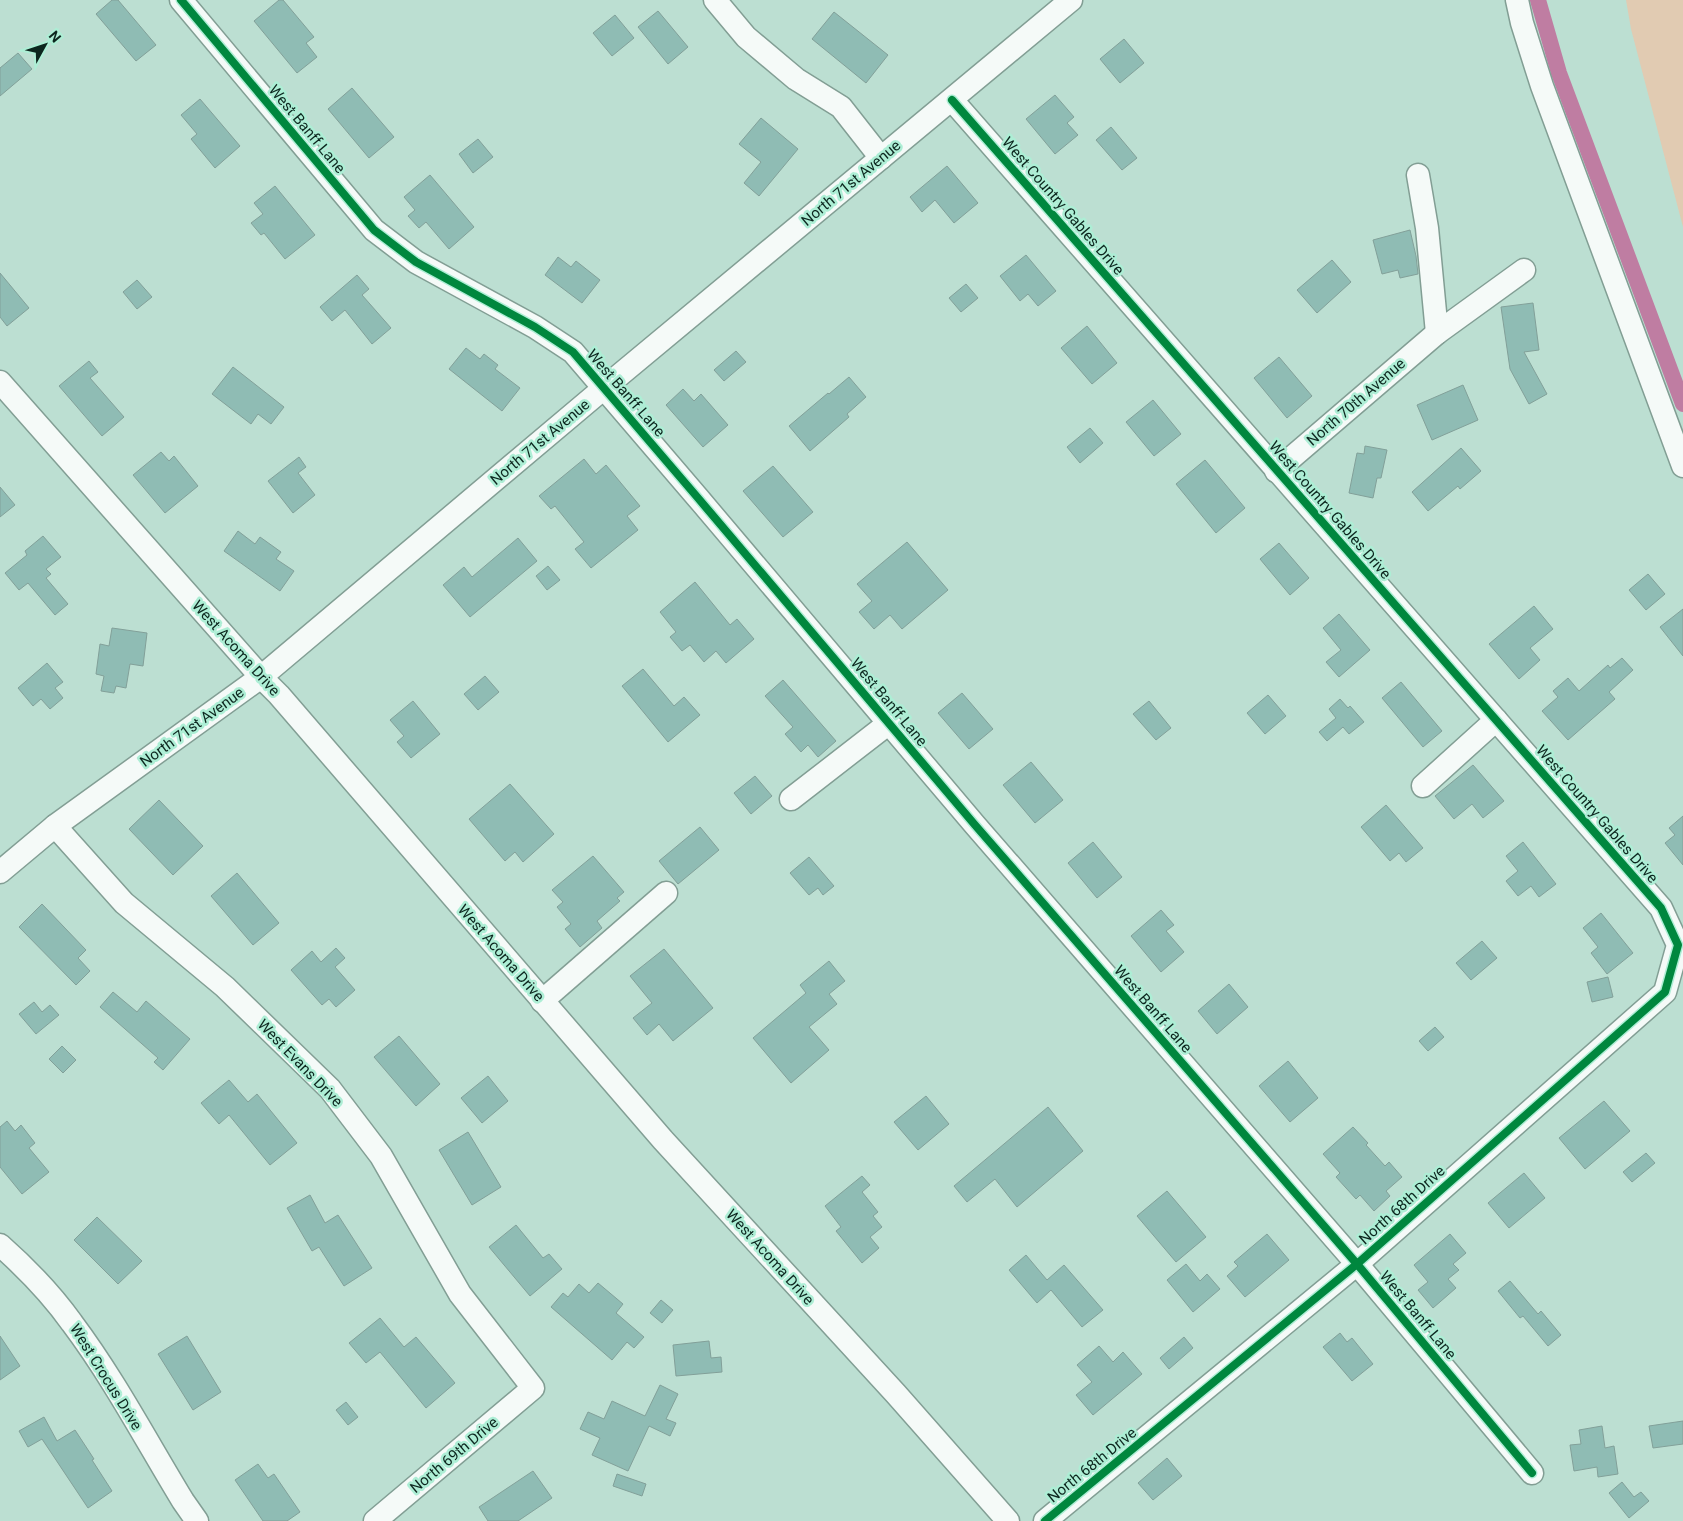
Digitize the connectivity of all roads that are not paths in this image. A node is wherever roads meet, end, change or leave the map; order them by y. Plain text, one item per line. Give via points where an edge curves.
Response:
1 (181, 0) edge
2 (715, 0) edge
3 (1071, 0) edge
4 (1517, 0) edge
5 (952, 100) junction
6 (881, 158) junction
7 (1418, 175) dead end
8 (1524, 270) dead end
9 (1437, 333) junction
10 (0, 382) edge
11 (604, 388) junction
12 (1683, 466) edge
13 (1276, 470) junction
14 (261, 677) junction
15 (1496, 720) junction
16 (889, 724) junction
17 (1423, 786) dead end
18 (791, 799) dead end
19 (55, 826) junction
20 (0, 872) edge
21 (666, 893) dead end
22 (1678, 945) joint
23 (542, 1001) junction
24 (0, 1245) edge
25 (1357, 1264) junction
26 (533, 1388) joint
27 (1532, 1473) dead end
28 (197, 1521) edge
29 (375, 1521) edge
30 (1008, 1521) edge
31 (1045, 1521) edge

1 - 11 street, West Banff Lane via 374,230 416,262 535,327 573,352
2 - 6 street via 746,37 796,79 841,107
3 - 5 street, North 71st Avenue
4 - 12 street via 1542,86
5 - 6 street, North 71st Avenue
5 - 13 street, West Country Gables Drive
6 - 11 street, North 71st Avenue
7 - 9 street
8 - 9 street, North 70th Avenue
9 - 13 street, North 70th Avenue
10 - 14 street, West Acoma Drive
11 - 14 street, North 71st Avenue
11 - 16 street, West Banff Lane
13 - 15 street, West Country Gables Drive
14 - 19 street, North 71st Avenue
14 - 23 street, West Acoma Drive
15 - 17 street
15 - 22 street, West Country Gables Drive via 1661,908
16 - 18 street
16 - 25 street, West Banff Lane
19 - 20 street, North 71st Avenue
19 - 26 street, West Evans Drive via 124,903 225,987 330,1089 381,1156 460,1294
21 - 23 street
22 - 25 street, North 68th Drive via 1664,992
23 - 30 street, West Acoma Drive via 669,1147
24 - 28 street, West Crocus Drive via 24,1267 71,1321
25 - 27 street, West Banff Lane
25 - 31 street, North 68th Drive
26 - 29 street, North 69th Drive

